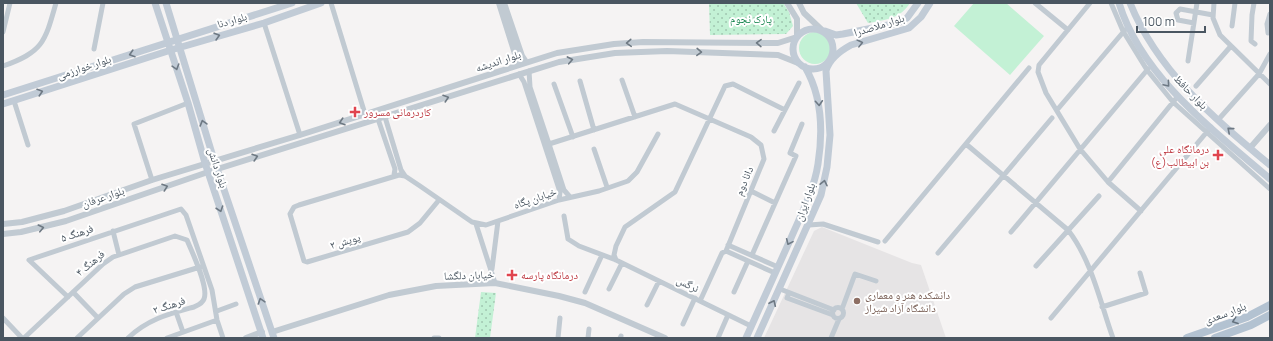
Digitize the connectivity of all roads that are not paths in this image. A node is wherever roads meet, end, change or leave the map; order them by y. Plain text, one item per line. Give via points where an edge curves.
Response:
1 (56, 3) edge
2 (103, 3) edge
3 (155, 3) edge
4 (166, 3) edge
5 (292, 3) edge
6 (321, 3) edge
7 (331, 3) edge
8 (499, 3) edge
9 (504, 3) edge
10 (787, 3) edge
11 (799, 3) edge
12 (918, 3) edge
13 (930, 3) edge
14 (1035, 3) edge
15 (1090, 3) edge
16 (1111, 3) edge
17 (1119, 3) edge
18 (1130, 3) edge
19 (1197, 3) edge
20 (1214, 3) edge
21 (1235, 3) edge
22 (1254, 3) edge
23 (3, 5) edge
24 (10, 5) edge
25 (1195, 12) junction
26 (1270, 14) edge
27 (1213, 15) junction
28 (264, 23) junction
29 (1194, 23) junction
30 (1232, 26) dead end
31 (1126, 29) junction
32 (823, 30) junction
33 (1068, 30) junction
34 (3, 32) edge
35 (1268, 33) dead end
36 (797, 37) junction
37 (179, 43) junction
38 (1255, 44) dead end
39 (170, 46) junction
40 (1231, 46) junction
41 (94, 49) dead end
42 (1270, 54) edge
43 (1188, 61) dead end
44 (526, 62) junction
45 (798, 63) junction
46 (828, 63) junction
47 (515, 65) junction
48 (3, 66) edge
49 (1149, 67) junction
50 (805, 68) junction
51 (1029, 68) dead end
52 (529, 71) junction
53 (519, 74) junction
54 (1260, 74) junction
55 (622, 80) dead end
56 (580, 81) dead end
57 (799, 83) dead end
58 (554, 84) dead end
59 (1270, 84) edge
60 (1196, 86) dead end
61 (3, 95) edge
62 (1178, 96) junction
63 (14, 101) junction
64 (1173, 102) junction
65 (188, 103) junction
66 (3, 104) edge
67 (785, 110) junction
68 (1057, 110) junction
69 (365, 114) junction
70 (385, 117) junction
71 (635, 117) junction
72 (1052, 118) dead end
73 (378, 119) junction
74 (710, 119) junction
75 (1218, 120) junction
76 (802, 124) dead end
77 (1270, 125) edge
78 (594, 130) junction
79 (1208, 130) junction
80 (774, 131) dead end
81 (658, 134) dead end
82 (820, 134) junction
83 (300, 135) junction
84 (830, 135) junction
85 (573, 137) junction
86 (549, 144) junction
87 (966, 144) junction
88 (28, 145) dead end
89 (1250, 148) junction
90 (1080, 149) junction
91 (594, 150) dead end
92 (1245, 157) junction
93 (214, 160) junction
94 (1240, 162) junction
95 (205, 163) junction
96 (1270, 165) edge
97 (218, 169) junction
98 (208, 172) junction
99 (394, 176) junction
100 (405, 176) junction
101 (1003, 176) junction
102 (1269, 178) edge
103 (152, 180) junction
104 (1108, 182) junction
105 (607, 187) junction
106 (1270, 189) edge
107 (751, 191) junction
108 (1099, 196) dead end
109 (570, 198) junction
110 (439, 200) junction
111 (559, 200) junction
112 (1036, 202) junction
113 (775, 203) junction
114 (1141, 211) junction
115 (564, 216) dead end
116 (498, 222) junction
117 (3, 224) edge
118 (476, 224) junction
119 (809, 225) junction
120 (1068, 230) junction
121 (113, 231) junction
122 (1011, 232) dead end
123 (3, 234) edge
124 (186, 240) joint
125 (885, 241) dead end
126 (878, 242) dead end
127 (728, 245) junction
128 (726, 251) junction
129 (938, 253) dead end
130 (119, 255) junction
131 (602, 255) junction
132 (752, 255) junction
133 (616, 260) junction
134 (748, 261) junction
135 (622, 263) junction
136 (1036, 266) dead end
137 (201, 267) junction
138 (777, 270) junction
139 (1090, 270) junction
140 (491, 272) junction
141 (1140, 272) dead end
142 (659, 281) junction
143 (876, 281) dead end
144 (495, 283) junction
145 (610, 289) dead end
146 (780, 289) junction
147 (73, 292) junction
148 (585, 292) dead end
149 (734, 292) dead end
150 (68, 297) junction
151 (698, 300) junction
152 (236, 304) dead end
153 (1270, 305) edge
154 (647, 306) dead end
155 (1102, 307) junction
156 (842, 309) junction
157 (217, 311) junction
158 (176, 312) junction
159 (834, 312) junction
160 (728, 315) junction
161 (1270, 315) edge
162 (3, 318) edge
163 (98, 318) junction
164 (560, 318) dead end
165 (1051, 318) dead end
166 (839, 319) junction
167 (217, 320) junction
168 (683, 324) dead end
169 (751, 326) junction
170 (589, 329) dead end
171 (183, 332) junction
172 (262, 335) edge
173 (273, 335) edge
174 (23, 338) edge
175 (77, 338) edge
176 (128, 338) edge
177 (167, 338) edge
178 (224, 338) edge
179 (250, 338) edge
180 (434, 338) edge
181 (439, 338) edge
182 (558, 338) edge
183 (588, 338) edge
184 (665, 338) edge
185 (718, 338) edge
186 (746, 338) edge
187 (757, 338) edge
188 (831, 338) edge
189 (1113, 338) edge
190 (1186, 338) edge
191 (1215, 338) edge

1 - 48 street via 48,32 38,47 28,57
2 - 41 street
3 - 39 main road, بلوار دانش
4 - 37 main road, بلوار دانش
5 - 37 main road, بلوار دنا
6 - 28 main road, بلوار دنا
7 - 69 street
8 - 47 street via 516,57
9 - 44 street
10 - 36 street via 797,19
11 - 32 street via 804,13
12 - 32 main road, بلوار ملاصدرا via 906,18 898,23 836,35
46 -> 13 main road, بلوار ملاصدرا via 851,45 909,28
14 - 33 street
15 - 33 street
16 - 31 street
17 - 31 main road, بلوار حافظ
18 - 75 main road, بلوار حافظ via 1161,60 1196,100
19 - 25 street
20 - 27 street
21 - 30 street
22 - 38 street via 1251,41
23 - 24 street
24 - 34 street
25 - 27 street
25 - 29 street
25 - 29 street via 1180,9 1175,15 1178,20
26 - 35 street
27 - 40 street via 1220,35
37 -> 28 main road, بلوار دنا
28 - 83 street
29 - 43 street
31 - 49 main road, بلوار حافظ
31 - 68 street
32 - 36 main road via 812,28 801,32
32 - 46 main road via 832,39 834,46
33 - 68 street via 1039,65 1038,72 1046,93
36 -> 44 street, بلوار اندیشه via 778,43 667,41 614,44 558,53
36 - 45 main road via 793,53
37 - 39 main road, بلوار دنا
93 -> 37 main road, بلوار دانش
39 -> 61 main road, بلوار خوارزمی
63 -> 39 main road, بلوار خوارزمی
39 -> 65 main road, بلوار دانش
40 - 54 street
40 - 60 street
42 - 54 street
44 - 47 street, بلوار اندیشه
45 - 50 main road
52 -> 45 street, بلوار اندیشه via 587,57 644,51 778,55
46 - 50 main road via 817,69
46 - 84 main road, بلوار ایران via 826,71
47 - 69 street, بلوار اندیشه
49 -> 62 main road, بلوار حافظ
49 - 64 street
49 - 90 street
50 -> 82 main road, بلوار ایران via 818,97
51 - 87 street
52 - 53 street, بلوار اندیشه
52 - 86 street via 530,86
70 -> 53 street, بلوار اندیشه
53 - 111 street via 524,82 560,192
54 - 59 street
54 - 75 street
55 - 71 street
56 - 78 street
57 - 67 street
58 - 85 street
62 - 64 street
62 - 79 main road, بلوار حافظ
63 - 66 main road, بلوار خوارزمی
63 - 88 street
64 - 79 street
64 - 104 street
65 - 95 main road, بلوار دانش
65 - 103 street via 134,124
67 - 74 street via 733,84 725,86
67 - 80 street
68 - 90 street
69 -> 83 street, بلوار اندیشه
70 - 73 street, بلوار اندیشه
70 - 100 street
71 - 74 street, دانا دوم via 676,104
71 - 78 street
72 - 101 street
97 -> 73 street, بلوار اندیشه
73 - 99 street
74 - 107 street, دانا دوم via 751,136 760,145 764,159
74 - 133 street via 675,192 625,227 616,246
89 -> 75 main road, بلوار حافظ
76 - 113 street via 790,153 796,156
77 - 89 street
78 - 85 street
79 - 92 main road, بلوار حافظ
79 - 94 street
79 - 114 street
81 - 105 street, خیابان پگاه via 637,172 628,181
82 - 84 main road
82 -> 138 main road, بلوار ایران via 818,165 810,191
83 - 93 street, بلوار اندیشه
119 -> 84 main road, بلوار ایران via 821,195
85 - 86 street
86 - 109 street via 564,190
87 - 101 street
87 - 125 street
89 - 96 main road, بلوار حافظ
90 - 104 street
90 - 112 street
91 - 105 street
92 - 94 street
92 - 102 main road, بلوار حافظ
93 - 95 street, بلوار اندیشه
93 - 97 main road, بلوار دانش
94 - 106 street
95 - 98 main road, بلوار دانش
95 - 103 street, بلوار عرفان
97 - 98 street, بلوار عرفان
173 -> 97 main road, بلوار دانش
123 -> 98 street, بلوار عرفان via 53,225
98 -> 172 main road, بلوار دانش
99 - 100 street
99 - 110 street, پویش ۲ via 294,207 290,214 304,261 340,254 412,230
100 - 110 street
101 - 112 street
101 - 129 street
103 - 117 street, بلوار عرفان via 64,211 22,222
104 - 114 street
105 - 109 street, خیابان پگاه
107 - 113 street
107 - 127 street, دانا دوم
108 - 120 street
109 - 111 street, خیابان پگاه
110 - 118 street
111 - 116 street, خیابان پگاه
112 - 120 street
112 - 122 street
113 - 132 street
114 - 139 street
115 - 131 street, نرگس via 568,239
116 - 118 street, خیابان پگاه
116 - 140 street
118 - 140 street
119 - 126 street via 823,224
119 - 146 main road, بلوار ایران
120 - 136 street
120 - 139 street via 1077,242
121 - 130 street
121 - 137 street, فرهنگ ۵ via 181,209 186,215
121 - 150 street, فرهنگ ۵ via 29,260
124 - 130 street, فرهنگ ۴ via 175,236
124 - 137 street, فرهنگ ۲
127 - 128 street, دانا دوم
127 - 132 street
128 - 134 street
128 - 151 street, دانا دوم via 722,253
130 - 147 street, فرهنگ ۴ via 103,264
131 - 133 street, نرگس
131 - 148 street
132 - 138 street
133 - 135 street, نرگس
134 - 138 street
134 - 149 street
135 - 142 street, نرگس
135 - 145 street
137 - 157 street
137 - 158 street, فرهنگ ۲ via 205,298 201,304
137 - 163 street via 135,287
138 - 169 main road, بلوار ایران
139 - 155 street
139 - 165 street
140 - 144 street
141 - 155 street via 1146,293
142 - 151 street, نرگس
142 - 154 street
143 - 156 street via 855,274
144 - 173 street, خیابان دلگشا via 436,286 390,295
144 - 184 street, خیابان دلگشا via 585,303
146 - 159 street via 789,293 787,298
187 -> 146 main road, بلوار ایران
147 - 150 street, فرهنگ ۴
147 - 163 street
150 - 174 street, فرهنگ ۴
151 - 160 street, نرگس
151 - 168 street, دانا دوم
152 - 157 street
153 -> 190 main road, بلوار سعدی via 1247,317
155 - 189 street
156 - 159 street via 838,308
156 - 166 street via 844,314
157 - 167 street
158 - 171 street
158 - 176 street, فرهنگ ۲ via 151,321
159 - 166 street
160 - 169 street, نرگس
160 - 185 street
161 - 191 main road, بلوار سعدی
162 - 174 street
163 - 175 street
164 - 182 street
166 - 188 street
167 - 171 street
167 - 178 street
169 - 186 main road, بلوار ایران
170 - 183 street
171 - 177 street
172 - 179 street
180 - 181 street

